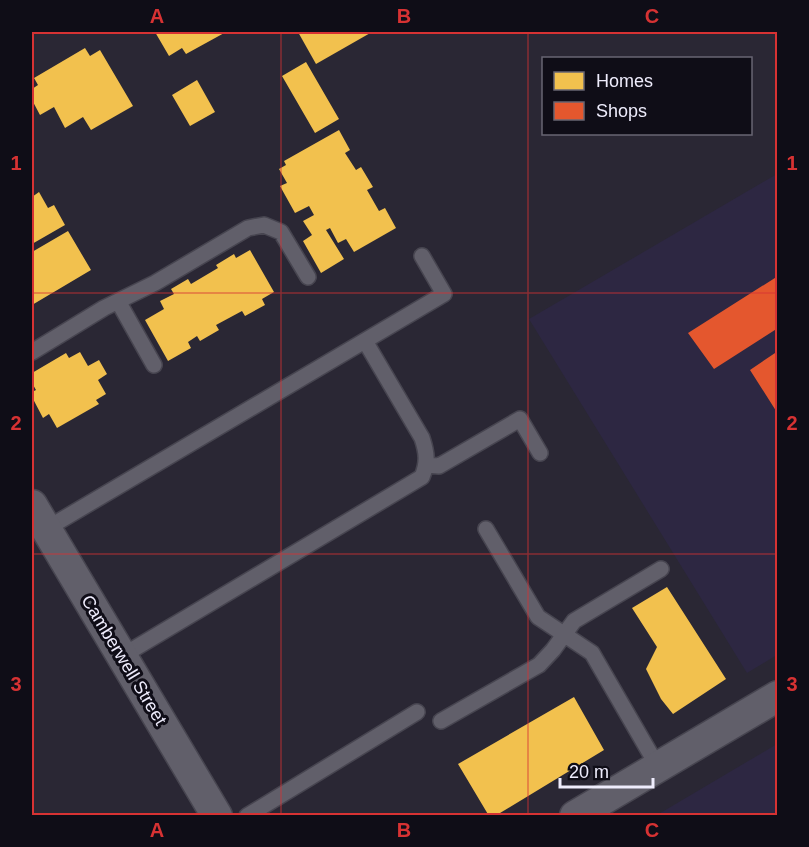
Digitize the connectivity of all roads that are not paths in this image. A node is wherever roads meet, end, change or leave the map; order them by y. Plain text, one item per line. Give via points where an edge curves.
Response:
1 (422, 256) dead end
2 (308, 277) dead end
3 (118, 301) junction
4 (365, 341) junction
5 (32, 352) edge
6 (154, 365) dead end
7 (540, 453) dead end
8 (427, 465) junction
9 (39, 517) edge
10 (486, 529) dead end
11 (661, 569) dead end
12 (565, 634) junction
13 (122, 656) junction
14 (777, 696) edge
15 (417, 712) dead end
16 (441, 721) dead end
17 (658, 766) junction
18 (217, 816) edge
19 (247, 816) edge
20 (575, 816) edge

1 - 4 lane via 444,294
2 - 3 lane via 281,232 264,225 248,228
3 - 5 lane
3 - 6 lane
4 - 8 lane via 422,438
4 - 9 lane
7 - 8 lane via 520,419 439,466
8 - 13 lane via 422,477 407,487
9 - 13 street, Camberwell Street
10 - 12 lane via 538,617
11 - 12 lane via 574,621
12 - 16 lane via 539,664
12 - 17 lane via 592,653
13 - 18 street, Camberwell Street
14 - 17 street
15 - 19 lane
17 - 20 street

